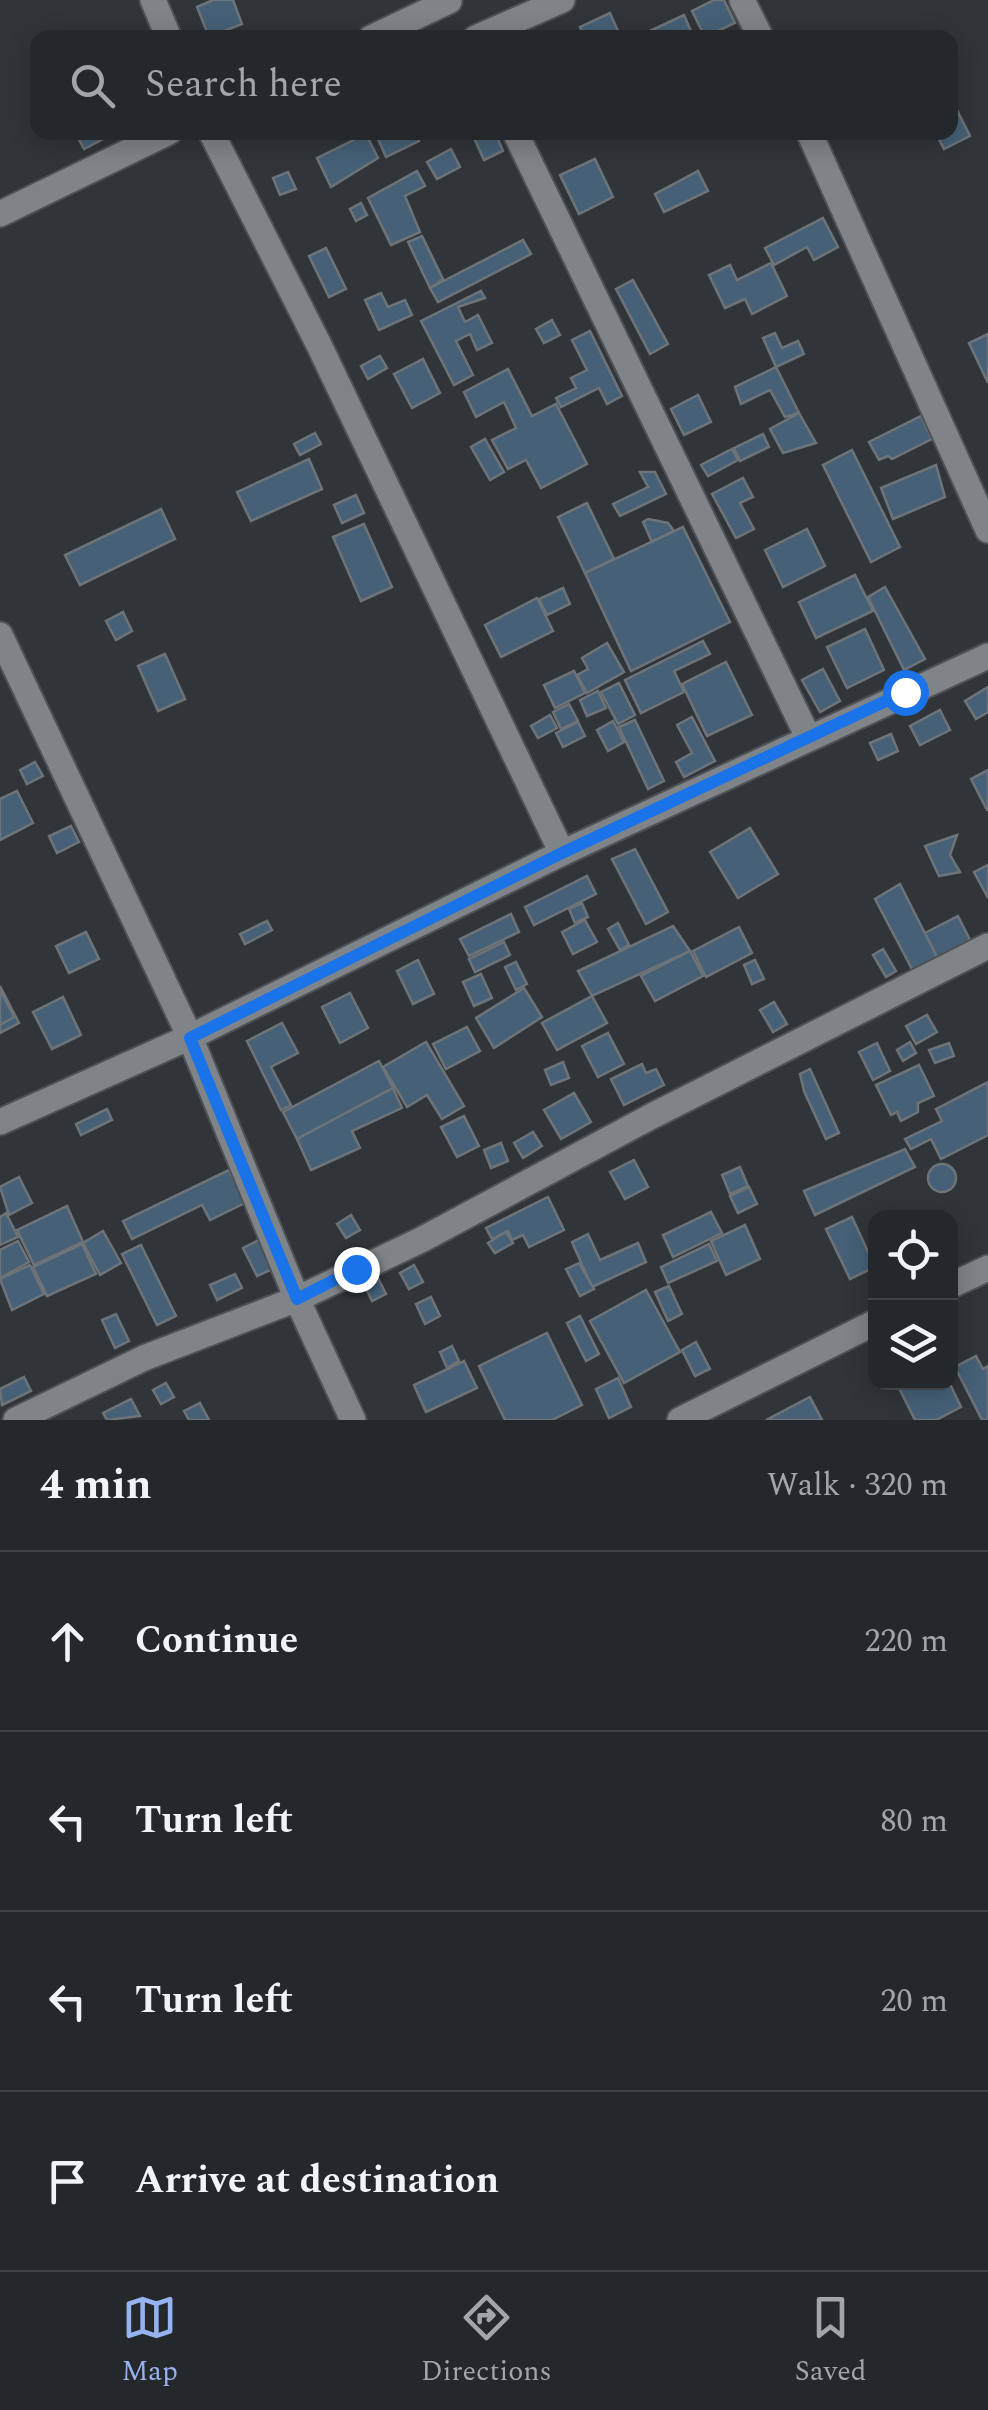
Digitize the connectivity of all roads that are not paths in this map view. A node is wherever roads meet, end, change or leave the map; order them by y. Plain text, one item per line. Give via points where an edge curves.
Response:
1 (153, 0) edge
2 (449, 0) edge
3 (562, 0) edge
4 (742, 0) edge
5 (166, 30) edge
6 (387, 30) edge
7 (464, 30) edge
8 (494, 30) edge
9 (757, 30) edge
10 (153, 140) edge
11 (216, 140) edge
12 (519, 140) edge
13 (813, 140) edge
14 (0, 214) edge
15 (988, 530) edge
16 (0, 635) edge
17 (988, 656) edge
18 (808, 737) junction
19 (562, 853) junction
20 (988, 946) edge
21 (190, 1038) junction
22 (0, 1122) edge
23 (988, 1268) edge
24 (958, 1282) edge
25 (297, 1299) junction
26 (868, 1326) edge
27 (16, 1420) edge
28 (353, 1420) edge
29 (680, 1420) edge

1 - 5 street
2 - 6 street
2 - 7 street
3 - 8 street
4 - 9 street
10 - 14 street
11 - 19 street
12 - 18 street
13 - 15 street
16 - 21 street
17 - 18 street
18 - 19 street
19 - 21 street
20 - 25 street
21 - 22 street
21 - 25 street
23 - 24 street
25 - 27 street via 144,1358
25 - 28 street
26 - 29 street

